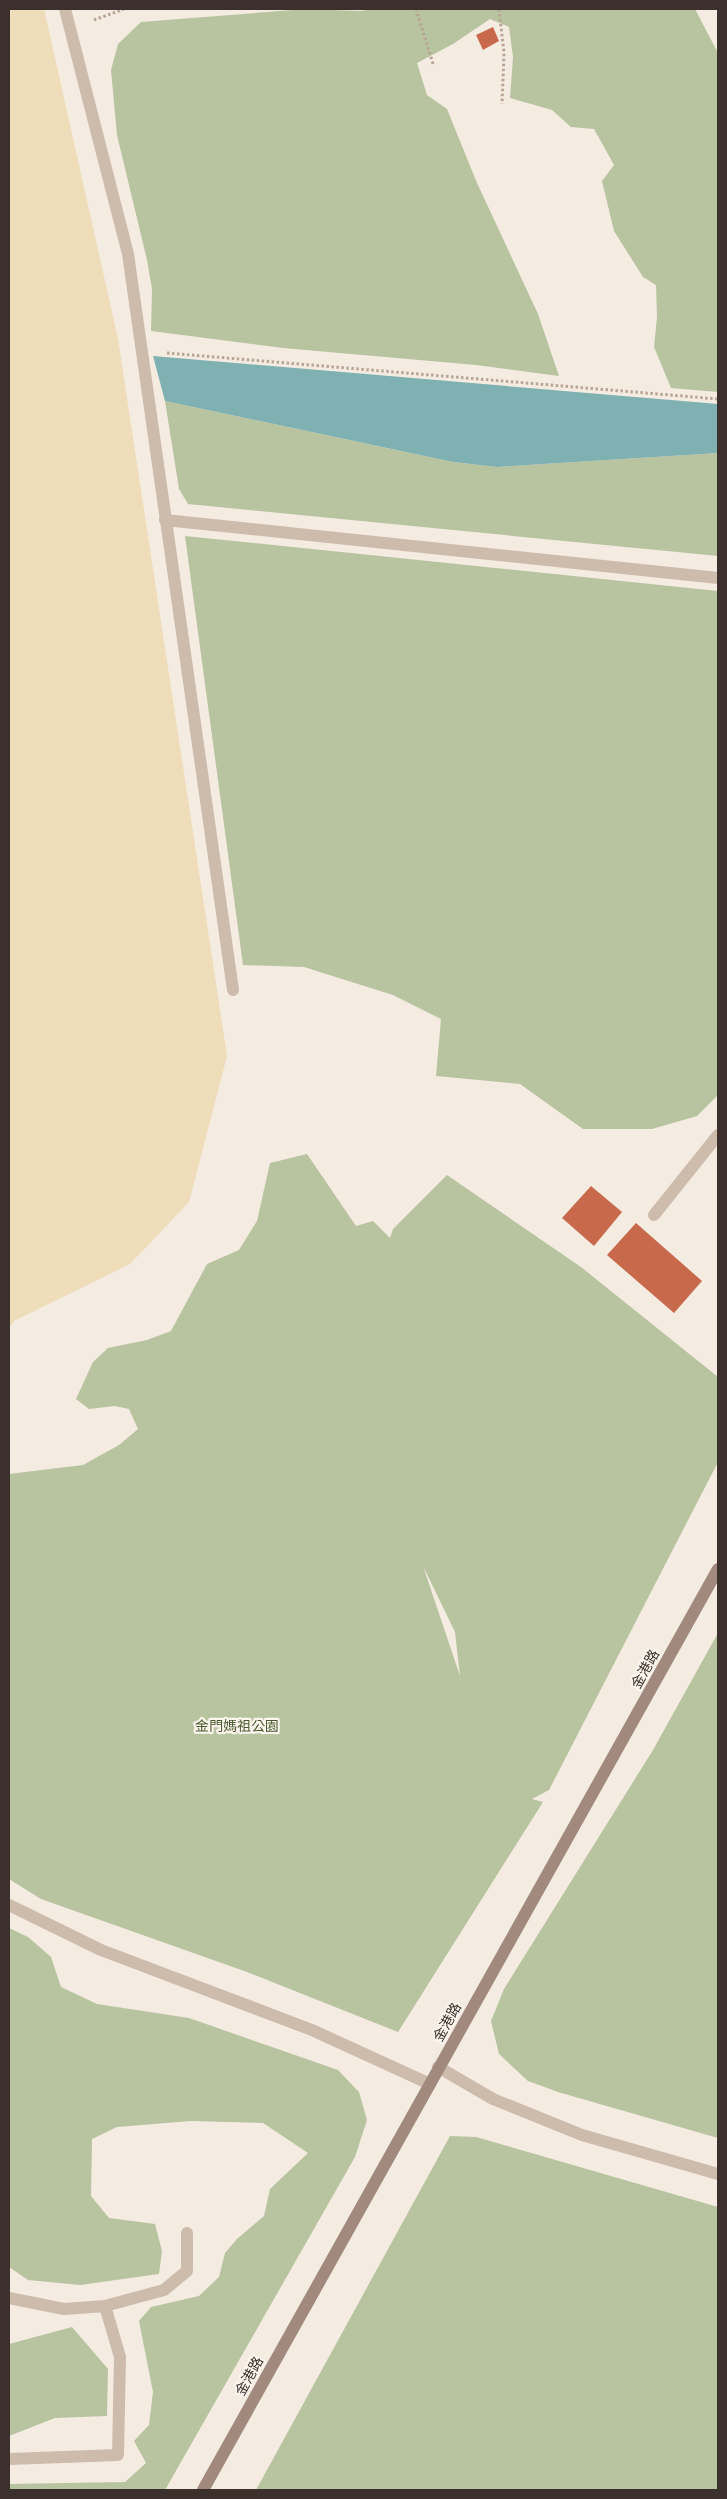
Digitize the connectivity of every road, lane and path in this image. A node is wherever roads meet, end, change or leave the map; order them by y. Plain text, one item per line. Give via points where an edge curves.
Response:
1 (65, 9) edge
2 (124, 9) edge
3 (416, 9) edge
4 (499, 9) edge
5 (70, 31) junction
6 (432, 64) dead end
7 (502, 104) dead end
8 (142, 351) junction
9 (718, 399) edge
10 (166, 520) junction
11 (718, 578) edge
12 (233, 990) dead end
13 (718, 1135) edge
14 (654, 1215) dead end
15 (718, 1569) edge
16 (9, 1904) edge
17 (438, 2068) junction
18 (430, 2084) junction
19 (718, 2174) edge
20 (187, 2233) dead end
21 (9, 2298) edge
22 (105, 2306) junction
23 (9, 2458) edge
24 (202, 2490) edge

1 - 5 street
2 - 5 path via 107,13
3 - 6 path
4 - 7 path via 504,53
5 - 8 street via 128,254
8 - 9 path
8 - 10 street
10 - 11 street
10 - 12 street
13 - 14 street
15 - 17 main road, 金港路
16 - 18 street via 101,1950 312,2030
17 - 18 main road, 金港路
17 - 19 street via 493,2099 582,2135
18 - 24 main road, 金港路
20 - 22 street via 188,2271 164,2290
21 - 22 street via 64,2309
22 - 23 street via 120,2357 118,2455

